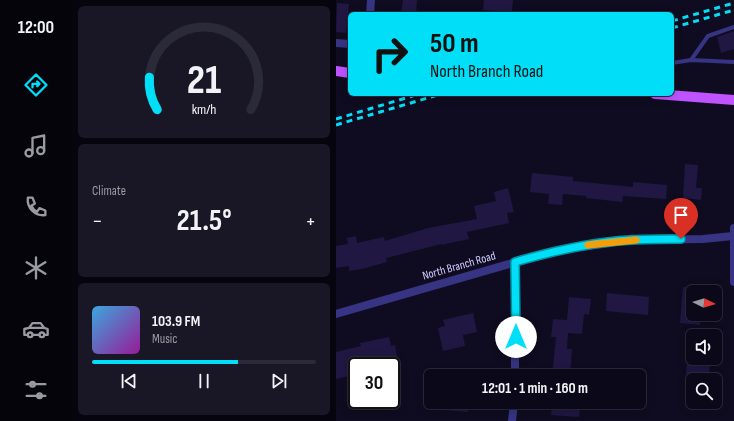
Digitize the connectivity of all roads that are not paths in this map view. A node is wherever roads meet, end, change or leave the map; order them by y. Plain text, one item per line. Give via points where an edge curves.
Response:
1 (371, 0) edge
2 (370, 12) edge
3 (734, 27) edge
4 (336, 43) edge
5 (348, 44) edge
6 (691, 60) junction
7 (734, 62) edge
8 (674, 63) edge
9 (336, 72) edge
10 (348, 72) edge
11 (674, 96) edge
12 (734, 100) edge
13 (734, 232) edge
14 (515, 262) junction
15 (734, 282) edge
16 (336, 314) edge
17 (515, 369) edge
18 (513, 409) edge
19 (512, 421) edge

1 - 2 street
3 - 6 lane via 708,36
4 - 5 street
6 - 7 lane
6 - 8 lane
9 - 10 main road
11 - 12 main road
13 - 14 street, North Branch Road via 703,239 597,243
13 - 15 street
14 - 16 street, North Branch Road
14 - 17 street
18 - 19 street

